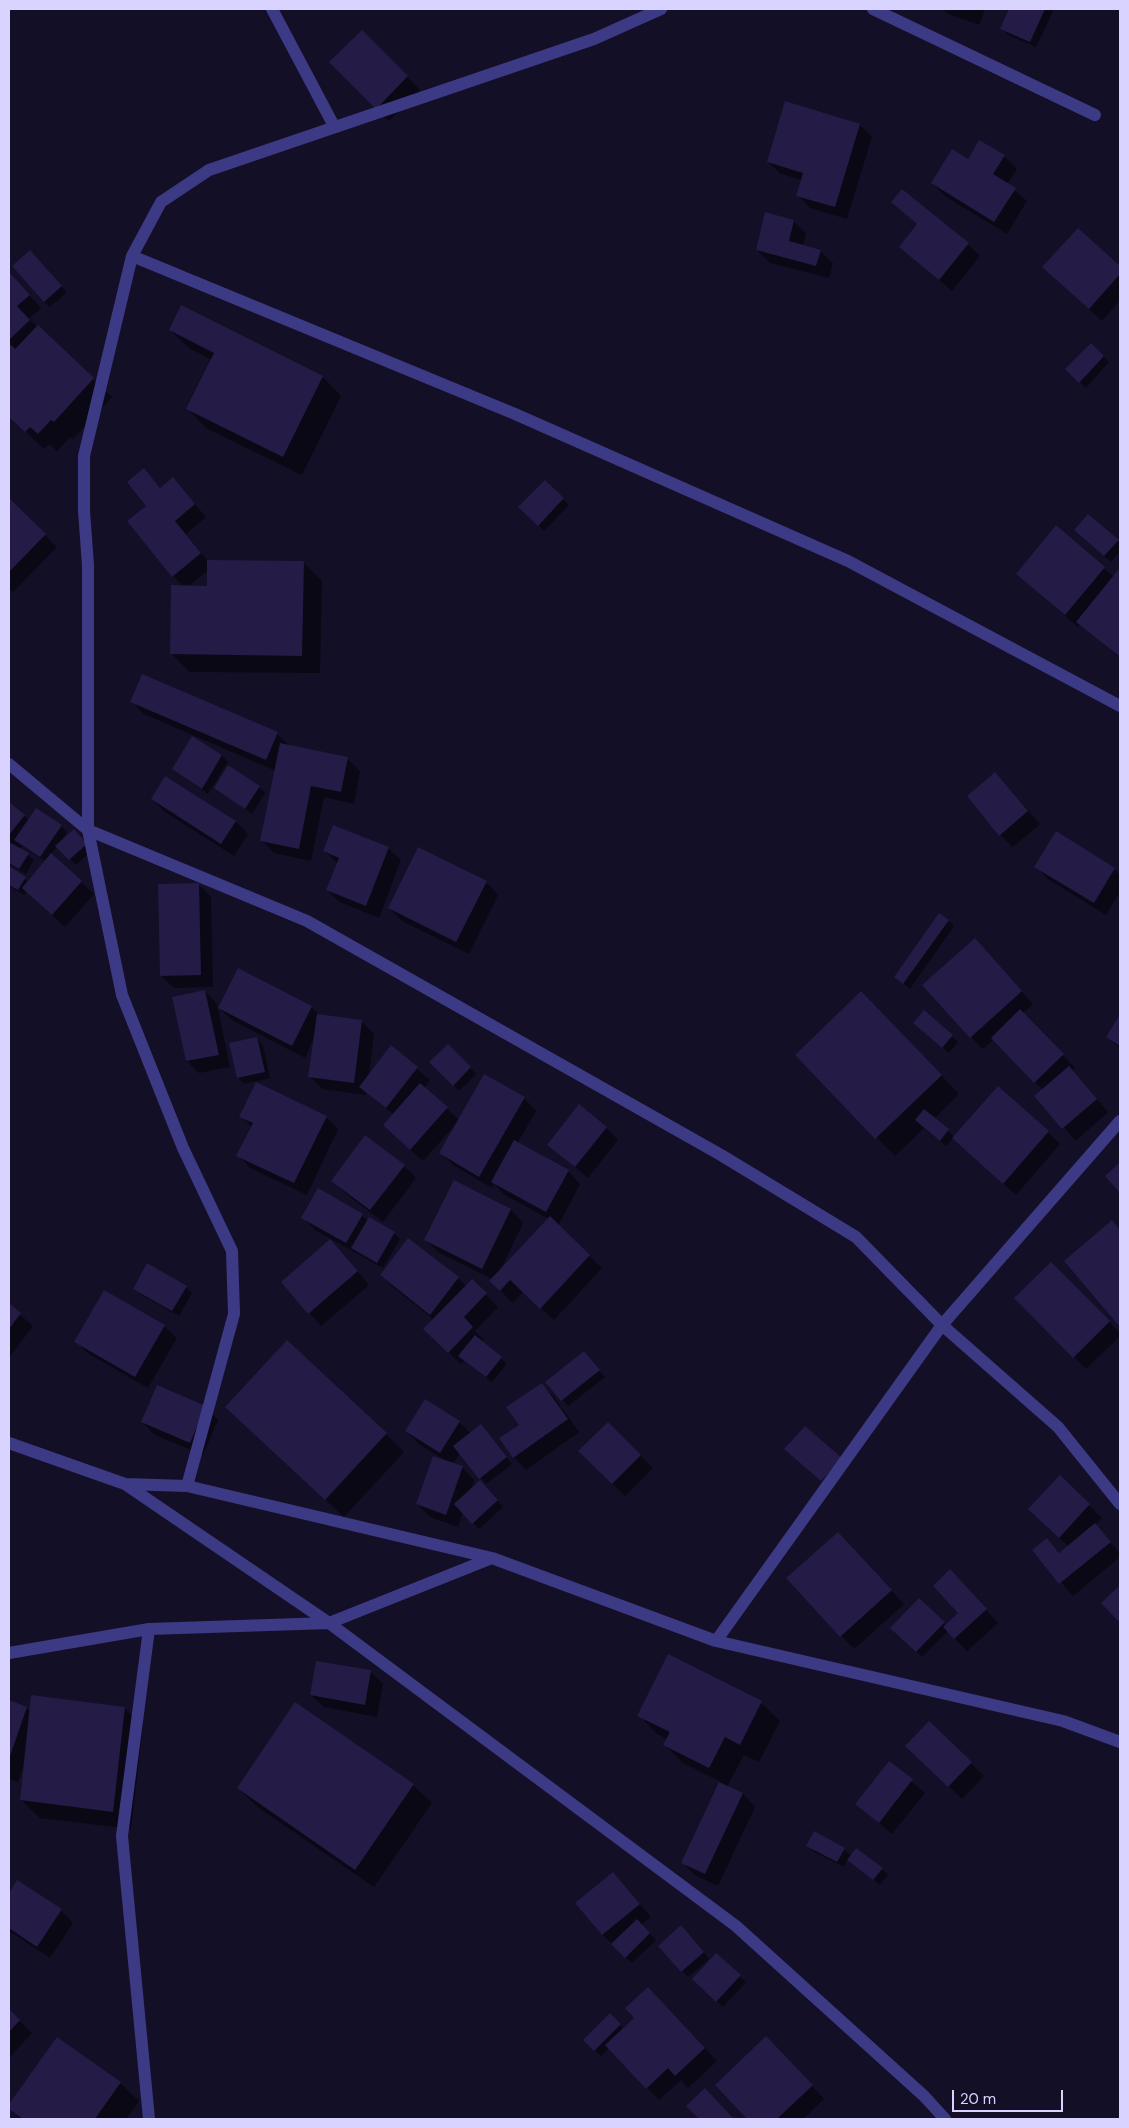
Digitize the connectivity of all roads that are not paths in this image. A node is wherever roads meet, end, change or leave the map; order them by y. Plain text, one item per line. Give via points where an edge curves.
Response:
1 (272, 9) edge
2 (661, 9) edge
3 (872, 9) edge
4 (1095, 115) dead end
5 (327, 130) junction
6 (132, 256) junction
7 (1120, 706) edge
8 (9, 764) edge
9 (88, 830) junction
10 (1120, 1121) edge
11 (942, 1324) junction
12 (9, 1443) edge
13 (124, 1484) junction
14 (187, 1486) junction
15 (1120, 1504) edge
16 (492, 1558) junction
17 (330, 1623) junction
18 (149, 1629) junction
19 (716, 1641) junction
20 (9, 1653) edge
21 (1120, 1742) edge
22 (149, 2119) edge
23 (945, 2119) edge

1 - 5 street via 334,126
2 - 5 street via 594,39
3 - 4 street
5 - 6 street via 210,170 161,202
6 - 7 street via 515,414 848,561
6 - 9 street via 84,456 88,565
8 - 9 street
9 - 11 street via 307,921 721,1155 856,1238
9 - 14 street via 122,995 183,1148 232,1251 234,1314
10 - 11 street
11 - 15 street via 1058,1427
11 - 19 street
12 - 13 street
13 - 14 street
13 - 17 street
14 - 16 street
16 - 17 street
16 - 19 street
17 - 18 street
17 - 23 street via 736,1926 924,2096
18 - 20 street
18 - 22 street via 122,1836
19 - 21 street via 1064,1721

